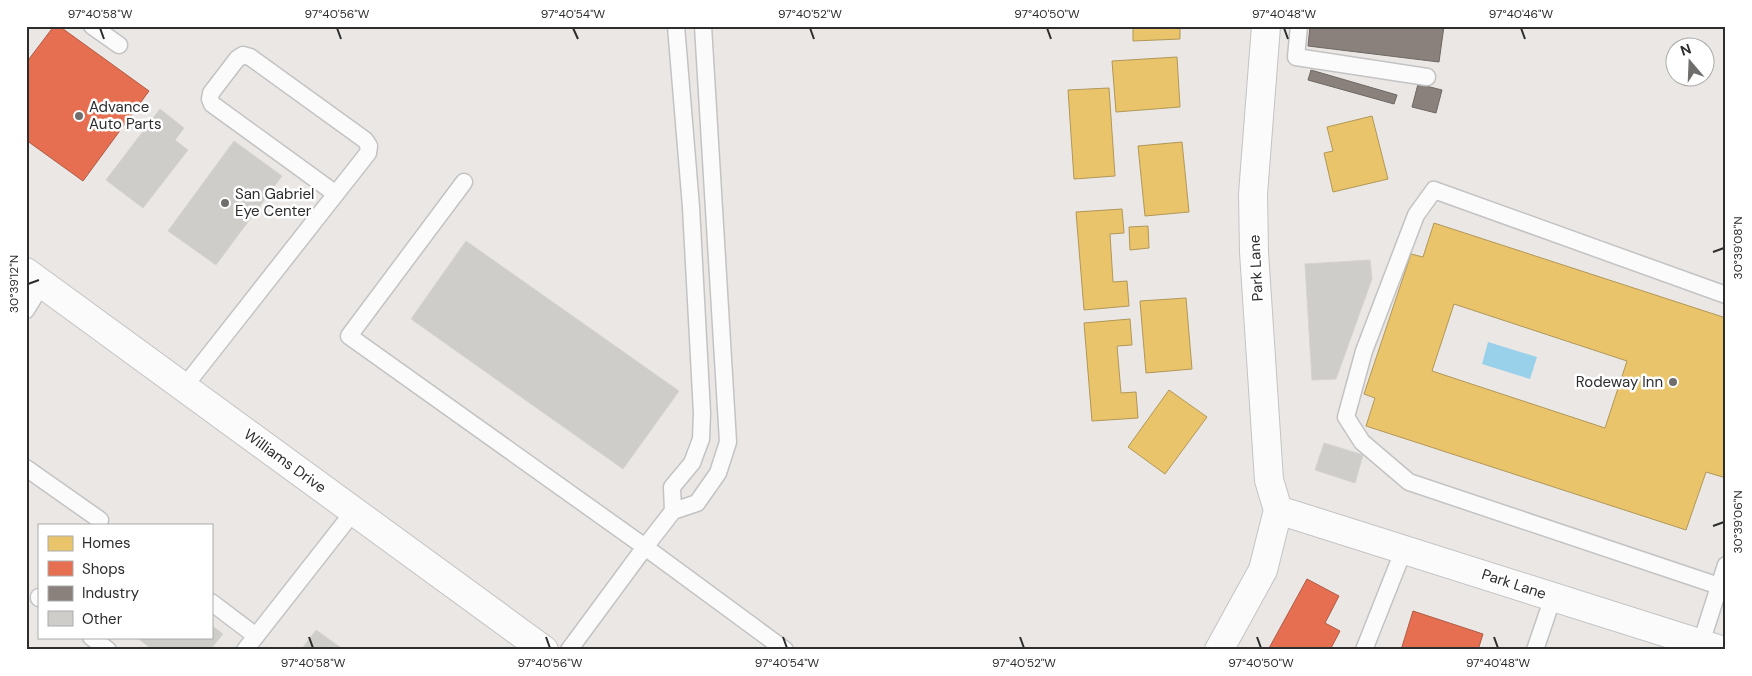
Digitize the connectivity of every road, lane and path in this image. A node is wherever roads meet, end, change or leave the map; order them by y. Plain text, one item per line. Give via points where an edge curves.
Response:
1 (92, 26) edge
2 (676, 26) edge
3 (702, 26) edge
4 (1266, 26) edge
5 (1299, 26) edge
6 (119, 45) dead end
7 (1426, 77) dead end
8 (710, 162) junction
9 (687, 164) junction
10 (464, 182) dead end
11 (336, 194) junction
12 (34, 278) edge
13 (1726, 296) edge
14 (26, 310) edge
15 (701, 380) junction
16 (725, 380) junction
17 (184, 387) junction
18 (26, 468) edge
19 (1278, 510) junction
20 (354, 511) junction
21 (673, 511) junction
22 (101, 523) edge
23 (645, 547) junction
24 (1404, 549) junction
25 (1726, 565) edge
26 (1719, 586) junction
27 (1553, 596) junction
28 (212, 604) edge
29 (256, 636) junction
30 (92, 638) edge
31 (1711, 646) edge
32 (108, 650) edge
33 (245, 650) edge
34 (544, 650) edge
35 (569, 650) edge
36 (785, 650) edge
37 (1219, 650) edge
38 (1364, 650) edge
39 (1535, 650) edge

1 - 6 lane
2 - 9 lane
3 - 8 lane
4 - 19 street, Park Lane via 1253,194 1254,252 1270,480
5 - 7 lane via 1296,58
8 - 9 lane
8 - 16 lane
9 - 15 lane
10 - 23 lane via 349,336
11 - 11 lane via 368,153 369,146 365,140 250,57 243,55 237,58 211,93 212,104
11 - 17 lane
12 - 14 lane
12 - 17 street, Williams Drive
13 - 26 lane via 1434,190 1416,214 1364,351 1346,417 1362,442 1410,482
15 - 16 lane
15 - 21 lane via 701,439 692,463 672,487
16 - 21 lane via 728,442 718,473 697,503
17 - 20 street, Williams Drive
18 - 22 lane
19 - 24 street, Park Lane
19 - 37 street, Park Lane via 1263,570
20 - 29 lane
20 - 34 street, Williams Drive
21 - 23 lane
23 - 35 lane
23 - 36 lane
24 - 27 street, Park Lane
24 - 38 lane
25 - 26 lane
26 - 31 lane
27 - 31 street, Park Lane
27 - 39 lane
28 - 29 lane
29 - 33 lane
30 - 32 lane

